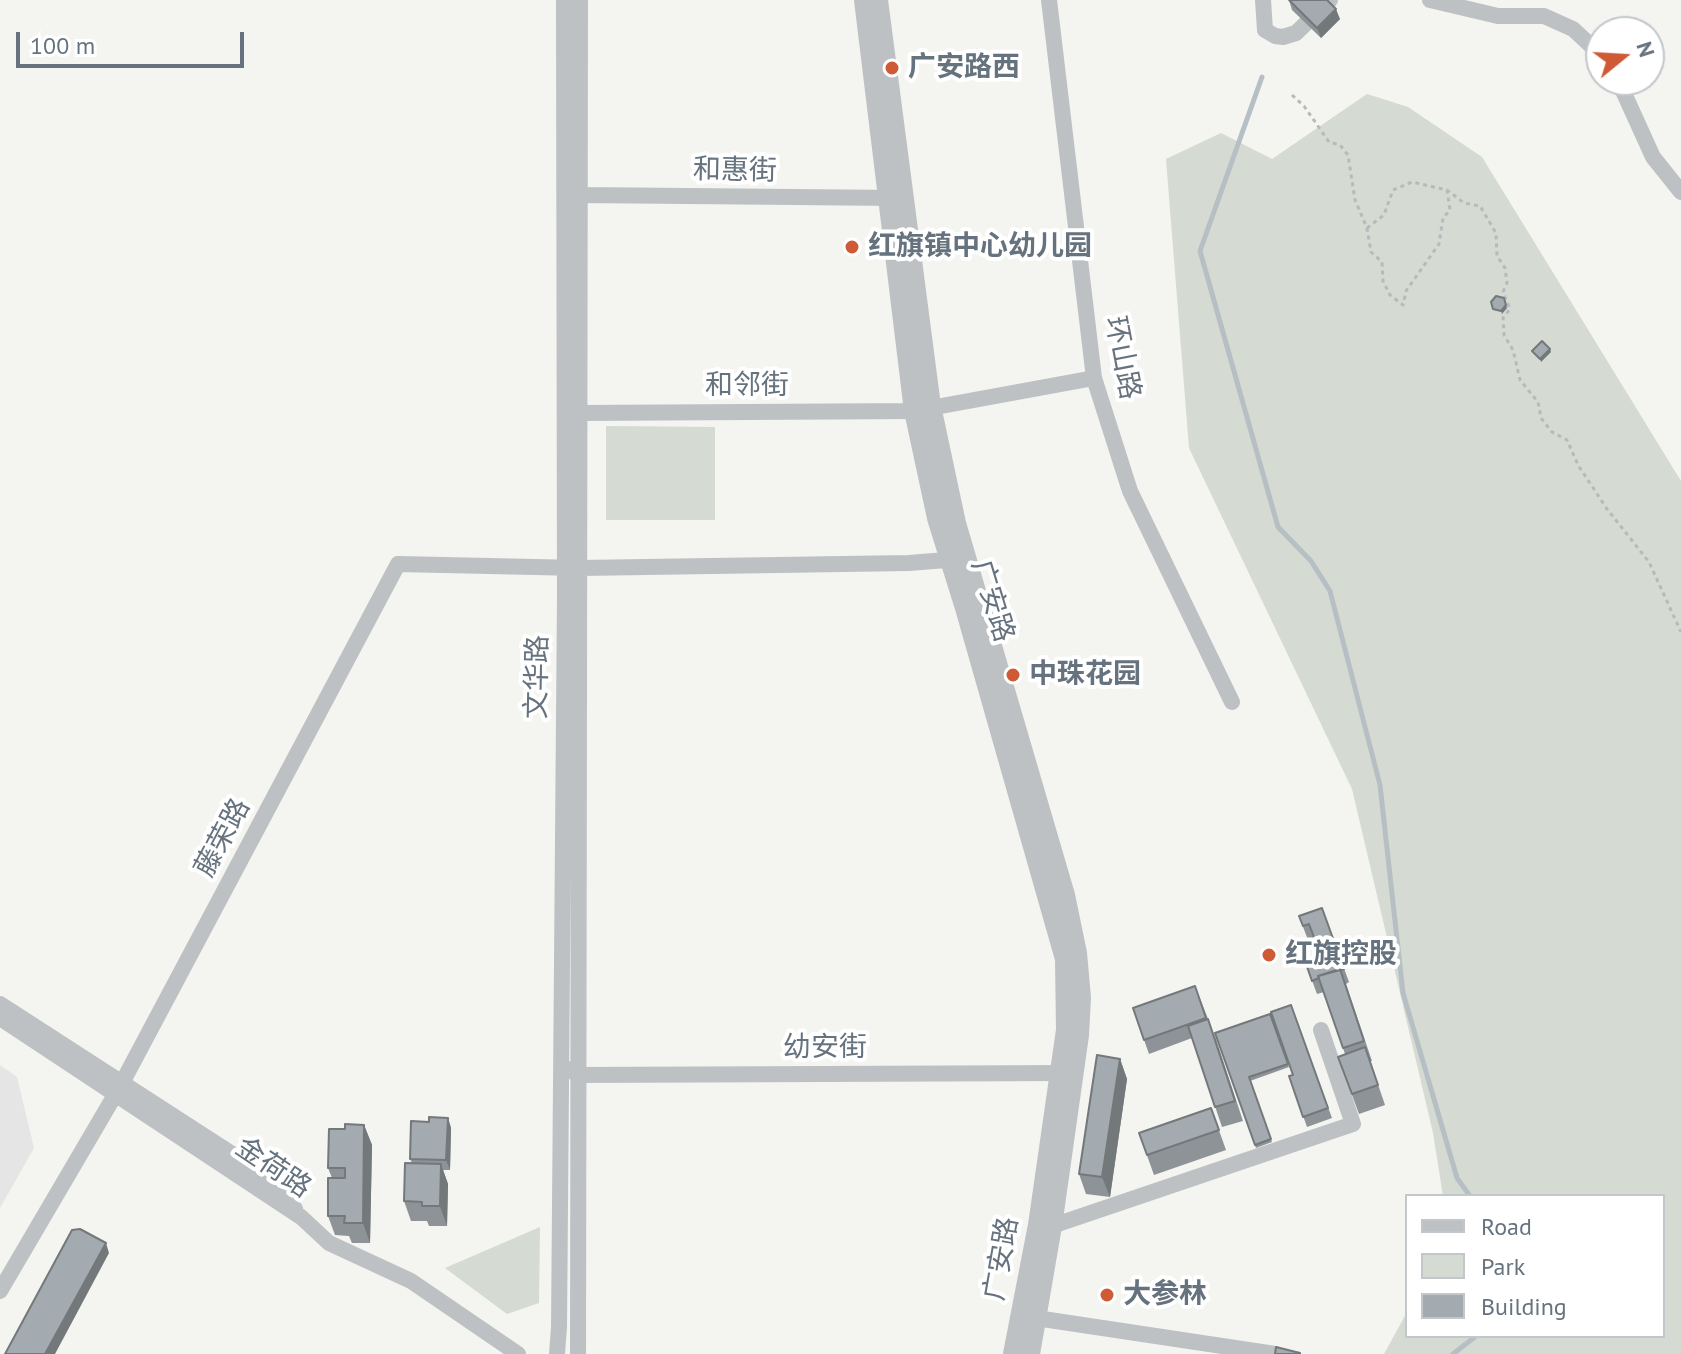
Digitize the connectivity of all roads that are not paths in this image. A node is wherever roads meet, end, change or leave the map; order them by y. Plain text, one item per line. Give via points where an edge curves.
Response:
1 (564, 0) edge
2 (580, 0) edge
3 (864, 0) edge
4 (878, 0) edge
5 (1049, 0) edge
6 (1263, 0) edge
7 (1330, 0) edge
8 (1430, 0) edge
9 (1585, 40) edge
10 (1625, 96) edge
11 (1681, 192) edge
12 (580, 195) junction
13 (896, 198) junction
14 (1094, 378) junction
15 (922, 408) junction
16 (580, 413) junction
17 (958, 559) junction
18 (572, 568) junction
19 (1232, 702) dead end
20 (0, 1004) edge
21 (0, 1018) edge
22 (1321, 1030) dead end
23 (561, 1057) junction
24 (1067, 1073) junction
25 (577, 1075) junction
26 (119, 1088) junction
27 (1045, 1225) junction
28 (0, 1291) edge
29 (1036, 1318) junction
30 (518, 1354) edge
31 (557, 1354) edge
32 (578, 1354) edge
33 (1013, 1354) edge
34 (1030, 1354) edge
35 (1275, 1354) edge

1 - 18 street, 文华路
2 - 12 street, 文华路
3 - 13 street, 广安路
4 - 13 street, 广安路
5 - 14 street, 环山路
6 - 7 street via 1265,30 1283,37 1296,33
8 - 9 street via 1498,16 1544,16
10 - 11 street via 1653,157
12 - 13 street, 和惠街
12 - 16 street, 文华路
13 - 15 street, 广安路
14 - 15 street, 和邻街
14 - 19 street, 环山路 via 1130,491
15 - 16 street, 和邻街
15 - 17 street, 广安路 via 937,518
16 - 18 street, 文华路
17 - 18 street
17 - 24 street, 广安路 via 1065,959
18 - 23 street, 文华路
18 - 25 street, 文华路
18 - 26 street, 藤荣路 via 398,564
20 - 26 street
21 - 26 street, 金荷路
22 - 27 street via 1353,1124
23 - 25 street
23 - 31 street, 文华路
24 - 25 street, 幼安街
24 - 27 street, 广安路
25 - 32 street, 文华路
26 - 28 street, 藤荣路
26 - 30 street, 金荷路 via 301,1217 329,1243 411,1281
27 - 29 street, 广安路
27 - 33 street, 广安路
29 - 34 street, 广安路
29 - 35 street

